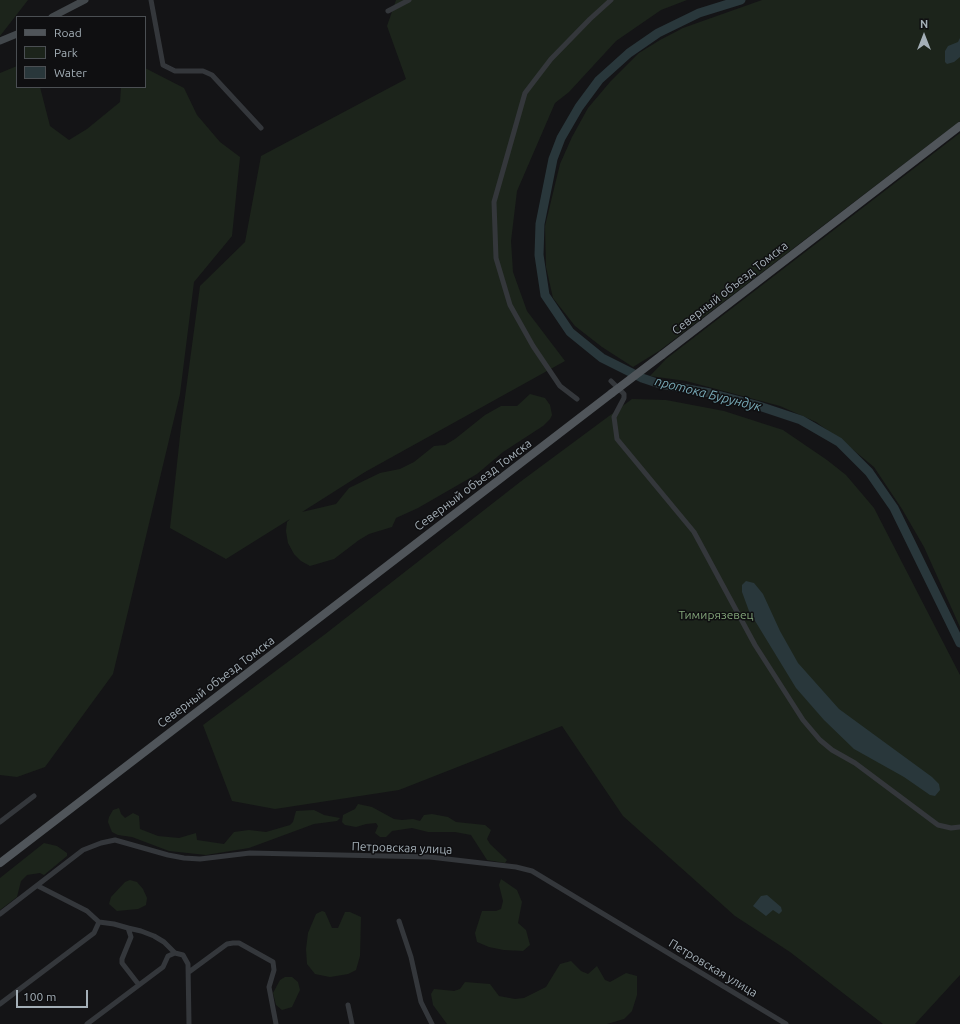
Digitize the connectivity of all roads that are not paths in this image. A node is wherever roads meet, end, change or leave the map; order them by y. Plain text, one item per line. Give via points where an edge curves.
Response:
1 (85, 0) edge
2 (151, 0) edge
3 (409, 0) edge
4 (611, 0) edge
5 (388, 11) dead end
6 (54, 16) edge
7 (16, 34) edge
8 (0, 41) edge
9 (960, 126) edge
10 (261, 128) dead end
11 (611, 381) dead end
12 (577, 399) dead end
13 (34, 796) dead end
14 (0, 822) edge
15 (960, 827) edge
16 (0, 862) edge
17 (38, 886) junction
18 (0, 914) edge
19 (99, 922) junction
20 (399, 922) dead end
21 (128, 928) junction
22 (175, 953) junction
23 (189, 972) junction
24 (139, 985) junction
25 (0, 1004) edge
26 (348, 1004) dead end
27 (87, 1024) edge
28 (189, 1024) edge
29 (276, 1024) edge
30 (352, 1024) edge
31 (432, 1024) edge
32 (786, 1024) edge

1 - 6 street
2 - 10 street via 163,65 175,71 203,71 212,75
3 - 5 street
4 - 12 street via 551,59 525,92 494,202 496,258 510,304 533,346 560,386
7 - 8 street
9 - 16 main road, Северный объезд Томска, bridge
11 - 15 street via 624,394 614,417 617,439 694,532 752,640 803,720 832,750 855,763 938,825
13 - 14 street
17 - 18 street, Петровская улица
17 - 19 street via 88,911
17 - 32 street, Петровская улица via 82,850 115,840 184,858 200,859 250,853 430,857 516,867 532,871
19 - 21 street
19 - 25 street via 94,934
20 - 31 street via 411,957 421,1002
21 - 22 street via 154,936
21 - 24 street via 131,937 122,963
22 - 23 street via 183,955 187,960
22 - 24 street via 168,956 163,966
23 - 28 street
23 - 29 street via 227,944 233,943 239,943 273,962 274,970 269,987
24 - 27 street
26 - 30 street

